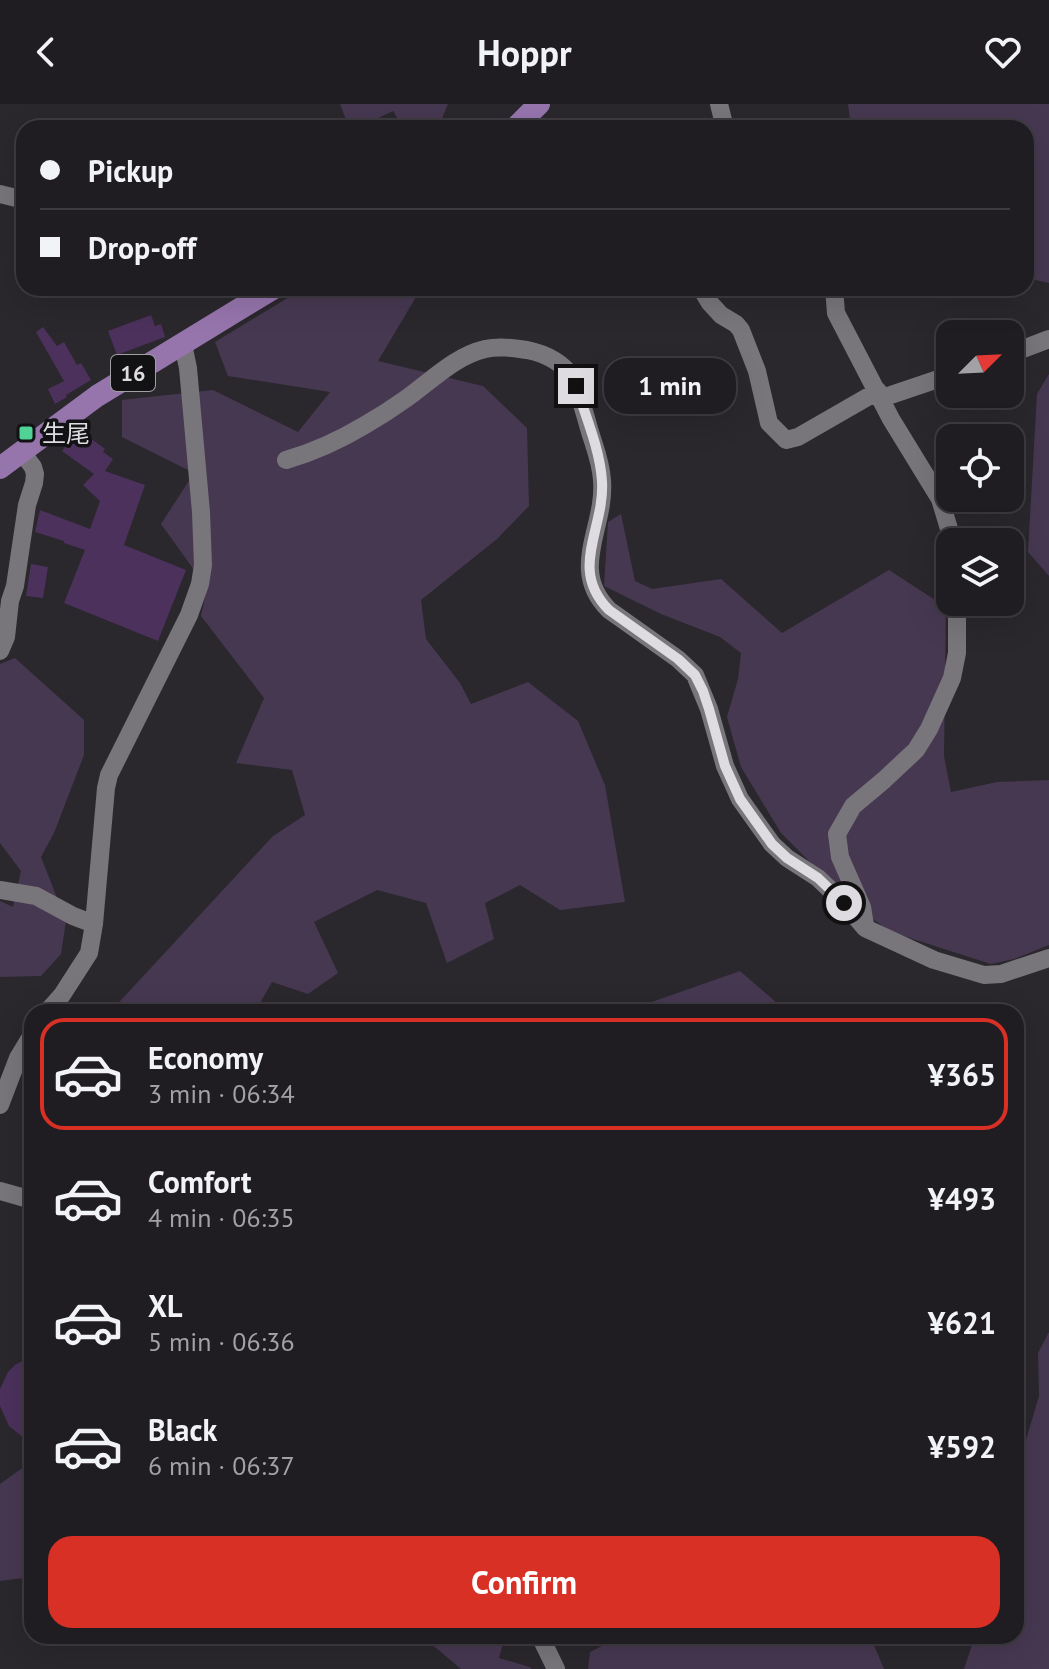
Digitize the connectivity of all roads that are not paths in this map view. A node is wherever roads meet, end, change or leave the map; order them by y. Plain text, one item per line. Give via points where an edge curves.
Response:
1 (539, 104) edge
2 (523, 120) edge
3 (261, 296) edge
4 (706, 296) edge
5 (835, 296) edge
6 (1049, 339) edge
7 (183, 344) junction
8 (1024, 349) edge
9 (936, 379) edge
10 (880, 395) junction
11 (21, 451) junction
12 (286, 460) dead end
13 (0, 468) edge
14 (949, 528) edge
15 (957, 616) edge
16 (0, 651) edge
17 (0, 890) edge
18 (94, 924) junction
19 (865, 928) junction
20 (1049, 958) edge
21 (52, 1004) edge
22 (24, 1042) edge
23 (9, 1056) edge
24 (0, 1105) edge
25 (0, 1191) edge
26 (24, 1198) edge
27 (544, 1644) edge
28 (556, 1669) edge

1 - 2 main road
3 - 7 main road, 16
4 - 10 street via 741,330 769,423 786,440
5 - 10 street via 836,313
6 - 8 street
7 - 11 main road, 16 via 97,396
7 - 18 street via 203,565 189,615 109,775
9 - 10 street
10 - 14 street via 940,499
11 - 13 main road, 16
11 - 16 street via 35,474
12 - 19 street via 313,453 364,426 481,350 512,348 557,360 573,378 601,466 601,504 589,574 593,589 609,610 695,675 740,799 772,844 818,878
15 - 19 street via 952,678 929,729 916,750 853,806 837,834
17 - 18 street via 36,896
18 - 21 street via 89,953
19 - 20 street via 934,960 984,975
22 - 23 street
23 - 24 street
25 - 26 street
27 - 28 street

